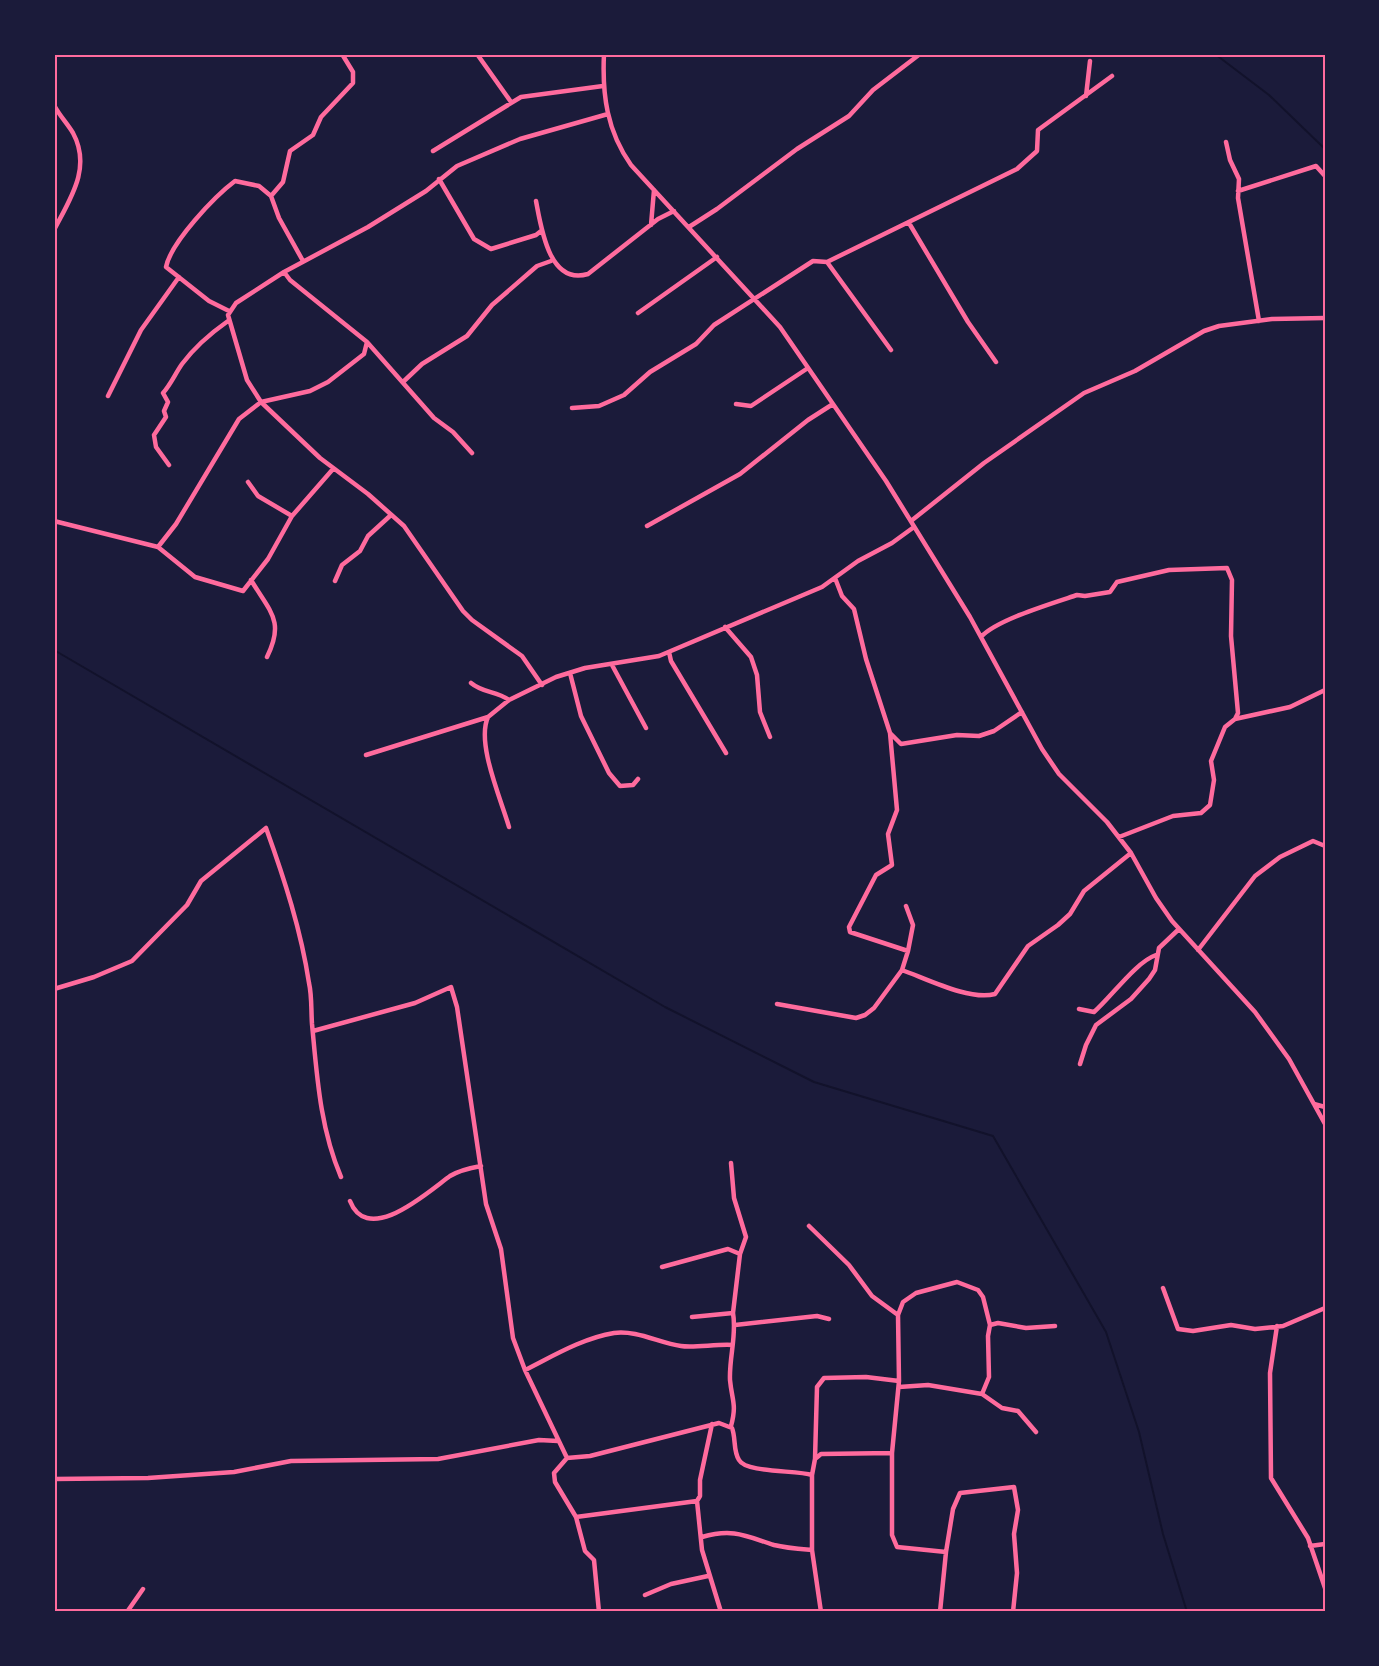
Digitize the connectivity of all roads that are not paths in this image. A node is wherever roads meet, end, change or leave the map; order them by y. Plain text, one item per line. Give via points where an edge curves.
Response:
1 (342, 54) edge
2 (477, 54) edge
3 (604, 54) edge
4 (917, 55) edge
5 (1089, 61) dead end
6 (1112, 76) dead end
7 (603, 86) junction
8 (1086, 96) junction
9 (511, 102) junction
10 (54, 105) edge
11 (608, 114) junction
12 (1226, 142) dead end
13 (433, 151) dead end
14 (1325, 176) edge
15 (439, 180) junction
16 (654, 190) junction
17 (1238, 191) junction
18 (272, 196) junction
19 (536, 201) dead end
20 (674, 211) junction
21 (909, 223) junction
22 (651, 225) junction
23 (688, 226) junction
24 (54, 230) edge
25 (541, 231) junction
26 (717, 257) junction
27 (303, 261) junction
28 (551, 261) junction
29 (827, 262) junction
30 (284, 272) junction
31 (180, 277) junction
32 (756, 299) junction
33 (229, 311) junction
34 (638, 313) dead end
35 (1325, 318) edge
36 (228, 321) junction
37 (1259, 321) junction
38 (368, 342) junction
39 (891, 350) dead end
40 (996, 362) dead end
41 (808, 368) junction
42 (403, 382) junction
43 (108, 396) dead end
44 (261, 402) junction
45 (736, 404) dead end
46 (833, 404) junction
47 (572, 408) dead end
48 (472, 453) dead end
49 (169, 465) dead end
50 (333, 470) junction
51 (248, 482) dead end
52 (391, 515) junction
53 (292, 516) junction
54 (54, 520) edge
55 (911, 521) junction
56 (647, 526) dead end
57 (914, 527) junction
58 (158, 547) junction
59 (835, 578) junction
60 (251, 580) junction
61 (335, 581) dead end
62 (725, 627) junction
63 (981, 637) junction
64 (669, 652) junction
65 (267, 657) dead end
66 (612, 665) junction
67 (570, 673) junction
68 (471, 683) dead end
69 (542, 685) junction
70 (1325, 690) edge
71 (509, 700) junction
72 (1022, 712) junction
73 (488, 717) junction
74 (1235, 719) junction
75 (646, 728) dead end
76 (890, 733) junction
77 (770, 737) dead end
78 (726, 753) dead end
79 (366, 755) dead end
80 (638, 779) dead end
81 (509, 827) dead end
82 (1119, 837) junction
83 (1325, 846) edge
84 (1131, 853) junction
85 (906, 906) dead end
86 (1179, 929) junction
87 (1198, 950) junction
88 (908, 951) junction
89 (1156, 955) junction
90 (902, 970) junction
91 (54, 989) edge
92 (777, 1004) dead end
93 (1079, 1008) dead end
94 (314, 1031) junction
95 (1080, 1064) dead end
96 (1314, 1104) junction
97 (1325, 1107) edge
98 (1325, 1124) edge
99 (731, 1163) dead end
100 (481, 1166) junction
101 (341, 1177) dead end
102 (350, 1201) dead end
103 (809, 1226) dead end
104 (740, 1254) junction
105 (662, 1267) dead end
106 (1163, 1288) dead end
107 (1325, 1308) edge
108 (733, 1313) junction
109 (898, 1315) junction
110 (692, 1317) dead end
111 (829, 1319) dead end
112 (735, 1325) junction
113 (990, 1325) junction
114 (1055, 1326) dead end
115 (1277, 1326) junction
116 (732, 1345) junction
117 (525, 1370) junction
118 (899, 1384) junction
119 (982, 1394) junction
120 (712, 1424) junction
121 (731, 1426) junction
122 (1036, 1432) dead end
123 (558, 1441) junction
124 (892, 1453) junction
125 (567, 1458) junction
126 (815, 1459) junction
127 (812, 1475) junction
128 (54, 1479) edge
129 (696, 1501) junction
130 (576, 1517) junction
131 (702, 1537) junction
132 (1325, 1544) edge
133 (1310, 1546) junction
134 (812, 1550) junction
135 (946, 1552) junction
136 (708, 1576) junction
137 (1325, 1588) edge
138 (143, 1589) dead end
139 (645, 1595) dead end
140 (128, 1612) edge
141 (599, 1612) edge
142 (721, 1612) edge
143 (821, 1612) edge
144 (940, 1612) edge
145 (1013, 1612) edge

1 - 18 street via 353,72 353,83 321,117 313,135 290,151 284,182
2 - 9 street
3 - 7 street
4 - 23 street via 873,90 849,116
5 - 8 street
6 - 8 street
7 - 9 street via 549,91
7 - 11 street
8 - 21 street via 1038,130 1037,151 1017,169
9 - 13 street
10 - 24 street via 72,133 82,162 76,185
11 - 15 street via 520,139 480,155
11 - 16 street via 618,147
12 - 17 street via 1239,179
14 - 17 street via 1316,166
15 - 25 street via 474,239 491,249
15 - 27 street via 368,227
16 - 20 street
16 - 22 street
17 - 37 street
18 - 27 street via 274,208
18 - 31 street via 259,186 235,181 220,192 167,261 170,272
19 - 25 street
20 - 22 street
20 - 23 street
21 - 29 street
21 - 40 street
22 - 28 street via 588,274 573,276
23 - 26 street
25 - 28 street
26 - 32 street
26 - 34 street
27 - 30 street
28 - 42 street via 537,266 492,305 467,336
29 - 32 street via 813,261
29 - 39 street
30 - 33 street
30 - 38 street
31 - 33 street via 209,301
31 - 43 street via 141,330
32 - 41 street
32 - 47 street via 714,325 705,337 650,372 624,395 599,406
33 - 36 street
35 - 37 street
36 - 44 street via 247,380
36 - 49 street via 211,332 163,393 168,402 166,417 154,435 156,447
37 - 55 street via 1204,332 1135,371 1084,393
38 - 42 street
38 - 44 street via 364,354 328,382 310,392
41 - 45 street via 751,406
41 - 46 street
42 - 48 street
44 - 50 street
44 - 58 street via 239,419
46 - 55 street
46 - 56 street via 740,474
50 - 52 street
50 - 53 street
51 - 53 street via 258,496
52 - 61 street via 368,536 360,551 342,565
52 - 69 street via 420,545 464,611 522,656
53 - 60 street
54 - 58 street
55 - 57 street
57 - 59 street
57 - 63 street
58 - 60 street via 195,577 243,591
59 - 62 street
59 - 76 street via 854,609
60 - 65 street via 277,627
62 - 64 street
62 - 77 street via 751,657 757,675 760,712
63 - 72 street
63 - 74 street via 988,629 1011,620 1077,595 1110,592 1117,582 1138,576 1169,570 1227,568 1232,580 1231,636 1238,713
64 - 66 street
64 - 78 street
66 - 67 street
66 - 75 street
67 - 69 street
67 - 80 street via 581,716 609,773 620,786 633,785
68 - 71 street via 481,692 499,693
69 - 71 street
70 - 74 street via 1290,707
71 - 73 street
72 - 76 street via 993,731 972,738 957,735 901,744
72 - 82 street via 1059,774
73 - 79 street
73 - 81 street via 484,730 486,749
74 - 82 street via 1225,727 1211,761 1214,780 1210,805 1201,813 1173,816
76 - 88 street via 897,810 888,834 892,865 876,875 849,927 850,932
82 - 84 street
83 - 87 street via 1313,841 1297,847 1255,876
84 - 86 street via 1155,898
84 - 90 street via 1084,891 1058,925 1028,946 995,994 986,996 960,990
85 - 88 street via 913,925
86 - 87 street
86 - 89 street
87 - 96 street via 1256,1012
88 - 90 street
89 - 93 street via 1144,959 1094,1012
89 - 95 street via 1155,970 1149,979 1131,999 1096,1025
90 - 92 street via 874,1008 856,1018
91 - 94 street via 132,961 187,905 201,881 266,828 299,933 310,985
94 - 100 street via 415,1004 451,987 458,1007
94 - 101 street via 326,1140
96 - 97 street
96 - 98 street
99 - 104 street via 734,1197 747,1237
100 - 102 street via 457,1172 430,1194 390,1216 365,1217 354,1210
100 - 117 street via 486,1204 501,1249 513,1338
103 - 109 street via 849,1265 872,1296
104 - 105 street via 728,1249
104 - 108 street
106 - 115 street via 1178,1329
107 - 115 street
108 - 110 street
108 - 112 street
109 - 113 street via 903,1302 916,1293 957,1282 978,1290
109 - 118 street
111 - 112 street via 817,1316
112 - 116 street
113 - 114 street
113 - 119 street via 989,1377
115 - 133 street via 1270,1373 1271,1478 1298,1519
116 - 117 street via 684,1347 637,1334 615,1333 579,1343
116 - 121 street via 730,1380 736,1409
117 - 123 street
118 - 119 street
118 - 124 street
118 - 126 street via 866,1377 824,1378 817,1387
119 - 122 street via 1002,1408 1018,1411
120 - 121 street
120 - 125 street via 590,1456
120 - 129 street
121 - 127 street via 743,1466
123 - 125 street
123 - 128 street via 539,1440 438,1459 291,1461 234,1472
124 - 126 street via 821,1454
124 - 135 street via 892,1535 897,1546
125 - 130 street via 554,1473 555,1482
126 - 127 street
127 - 134 street
129 - 130 street
129 - 131 street
130 - 141 street via 585,1551 596,1566
131 - 134 street via 739,1533
131 - 136 street
132 - 133 street
133 - 137 street
134 - 143 street
135 - 144 street
135 - 145 street via 953,1509 960,1493 1014,1487 1018,1510
136 - 139 street via 670,1584
136 - 142 street
138 - 140 street

